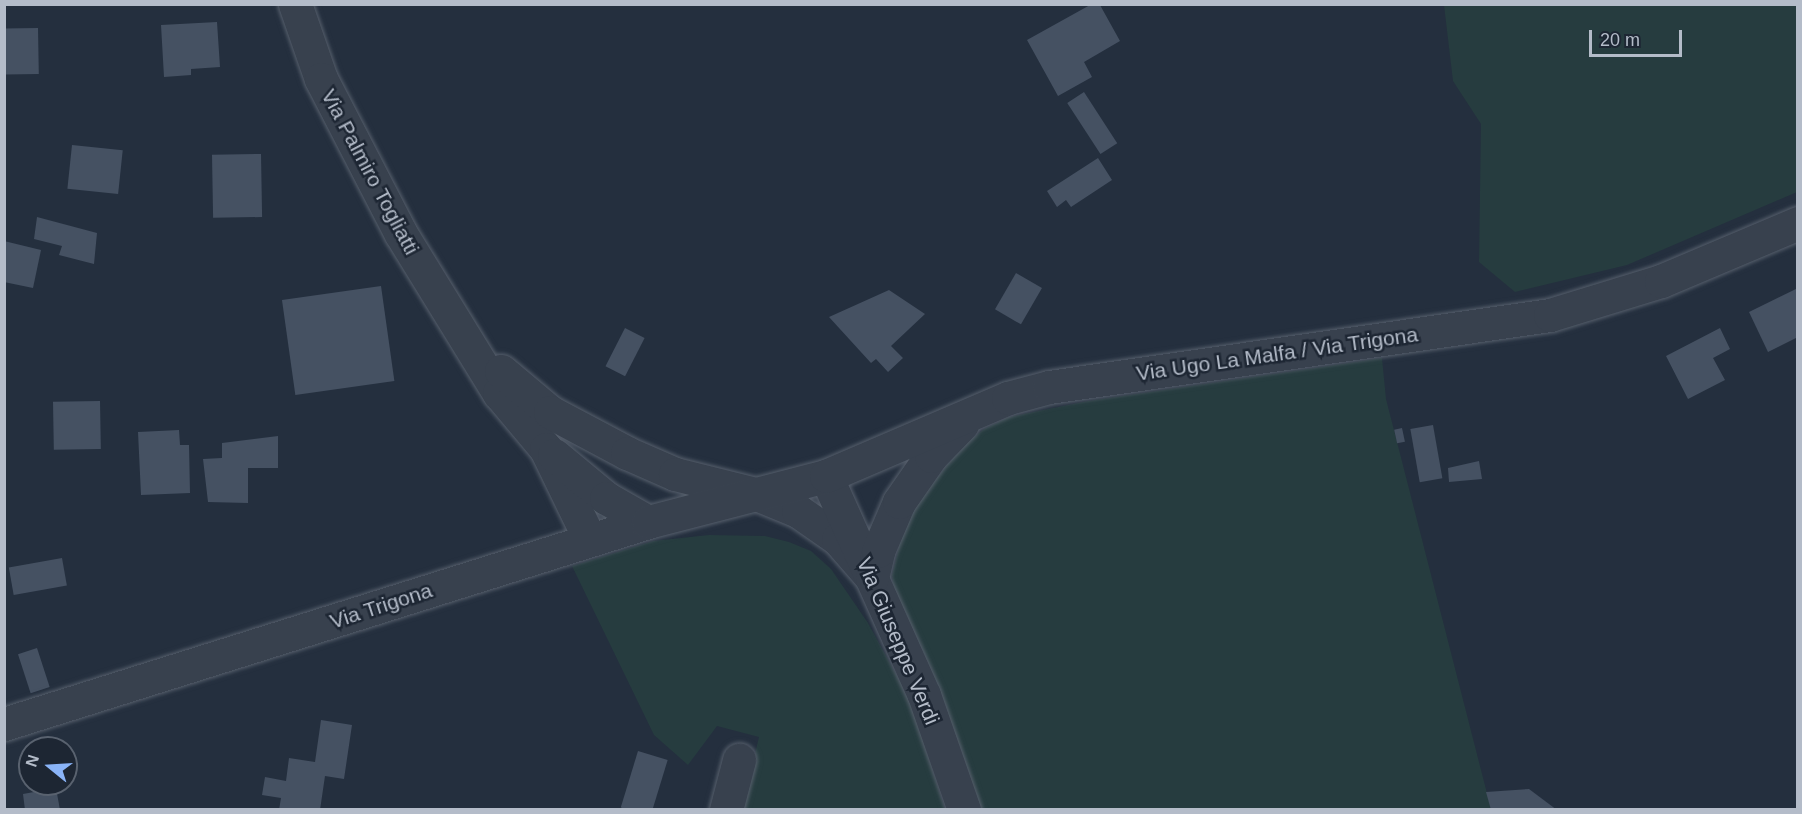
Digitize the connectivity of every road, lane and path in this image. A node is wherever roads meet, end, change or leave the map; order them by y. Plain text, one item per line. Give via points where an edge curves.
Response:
1 (295, 4) edge
2 (1797, 223) edge
3 (459, 333) junction
4 (975, 411) junction
5 (546, 448) junction
6 (627, 453) junction
7 (826, 476) junction
8 (759, 495) junction
9 (648, 522) junction
10 (590, 540) junction
11 (872, 578) junction
12 (4, 724) edge
13 (739, 760) dead end
14 (726, 810) edge
15 (964, 810) edge

1 - 3 street, Via Palmiro Togliatti via 321,79 401,234
2 - 4 street, Via Ugo La Malfa / Via Trigona via 1661,281 1550,315 1049,387
3 - 5 street, Via Palmiro Togliatti via 499,393
3 - 6 street via 550,412
4 - 7 street, Via Ugo La Malfa / Via Trigona
4 - 11 street via 931,456 899,502 878,551
5 - 9 street via 606,498
5 - 10 street
6 - 8 street via 708,485
6 - 9 street via 639,477
7 - 8 street, Via Ugo La Malfa / Via Trigona
7 - 11 street, Via Giuseppe Verdi
8 - 9 street, Via Trigona
8 - 11 street via 818,523
9 - 10 street, Via Trigona
10 - 12 street, Via Trigona
11 - 15 street, Via Giuseppe Verdi via 924,695
13 - 14 street

